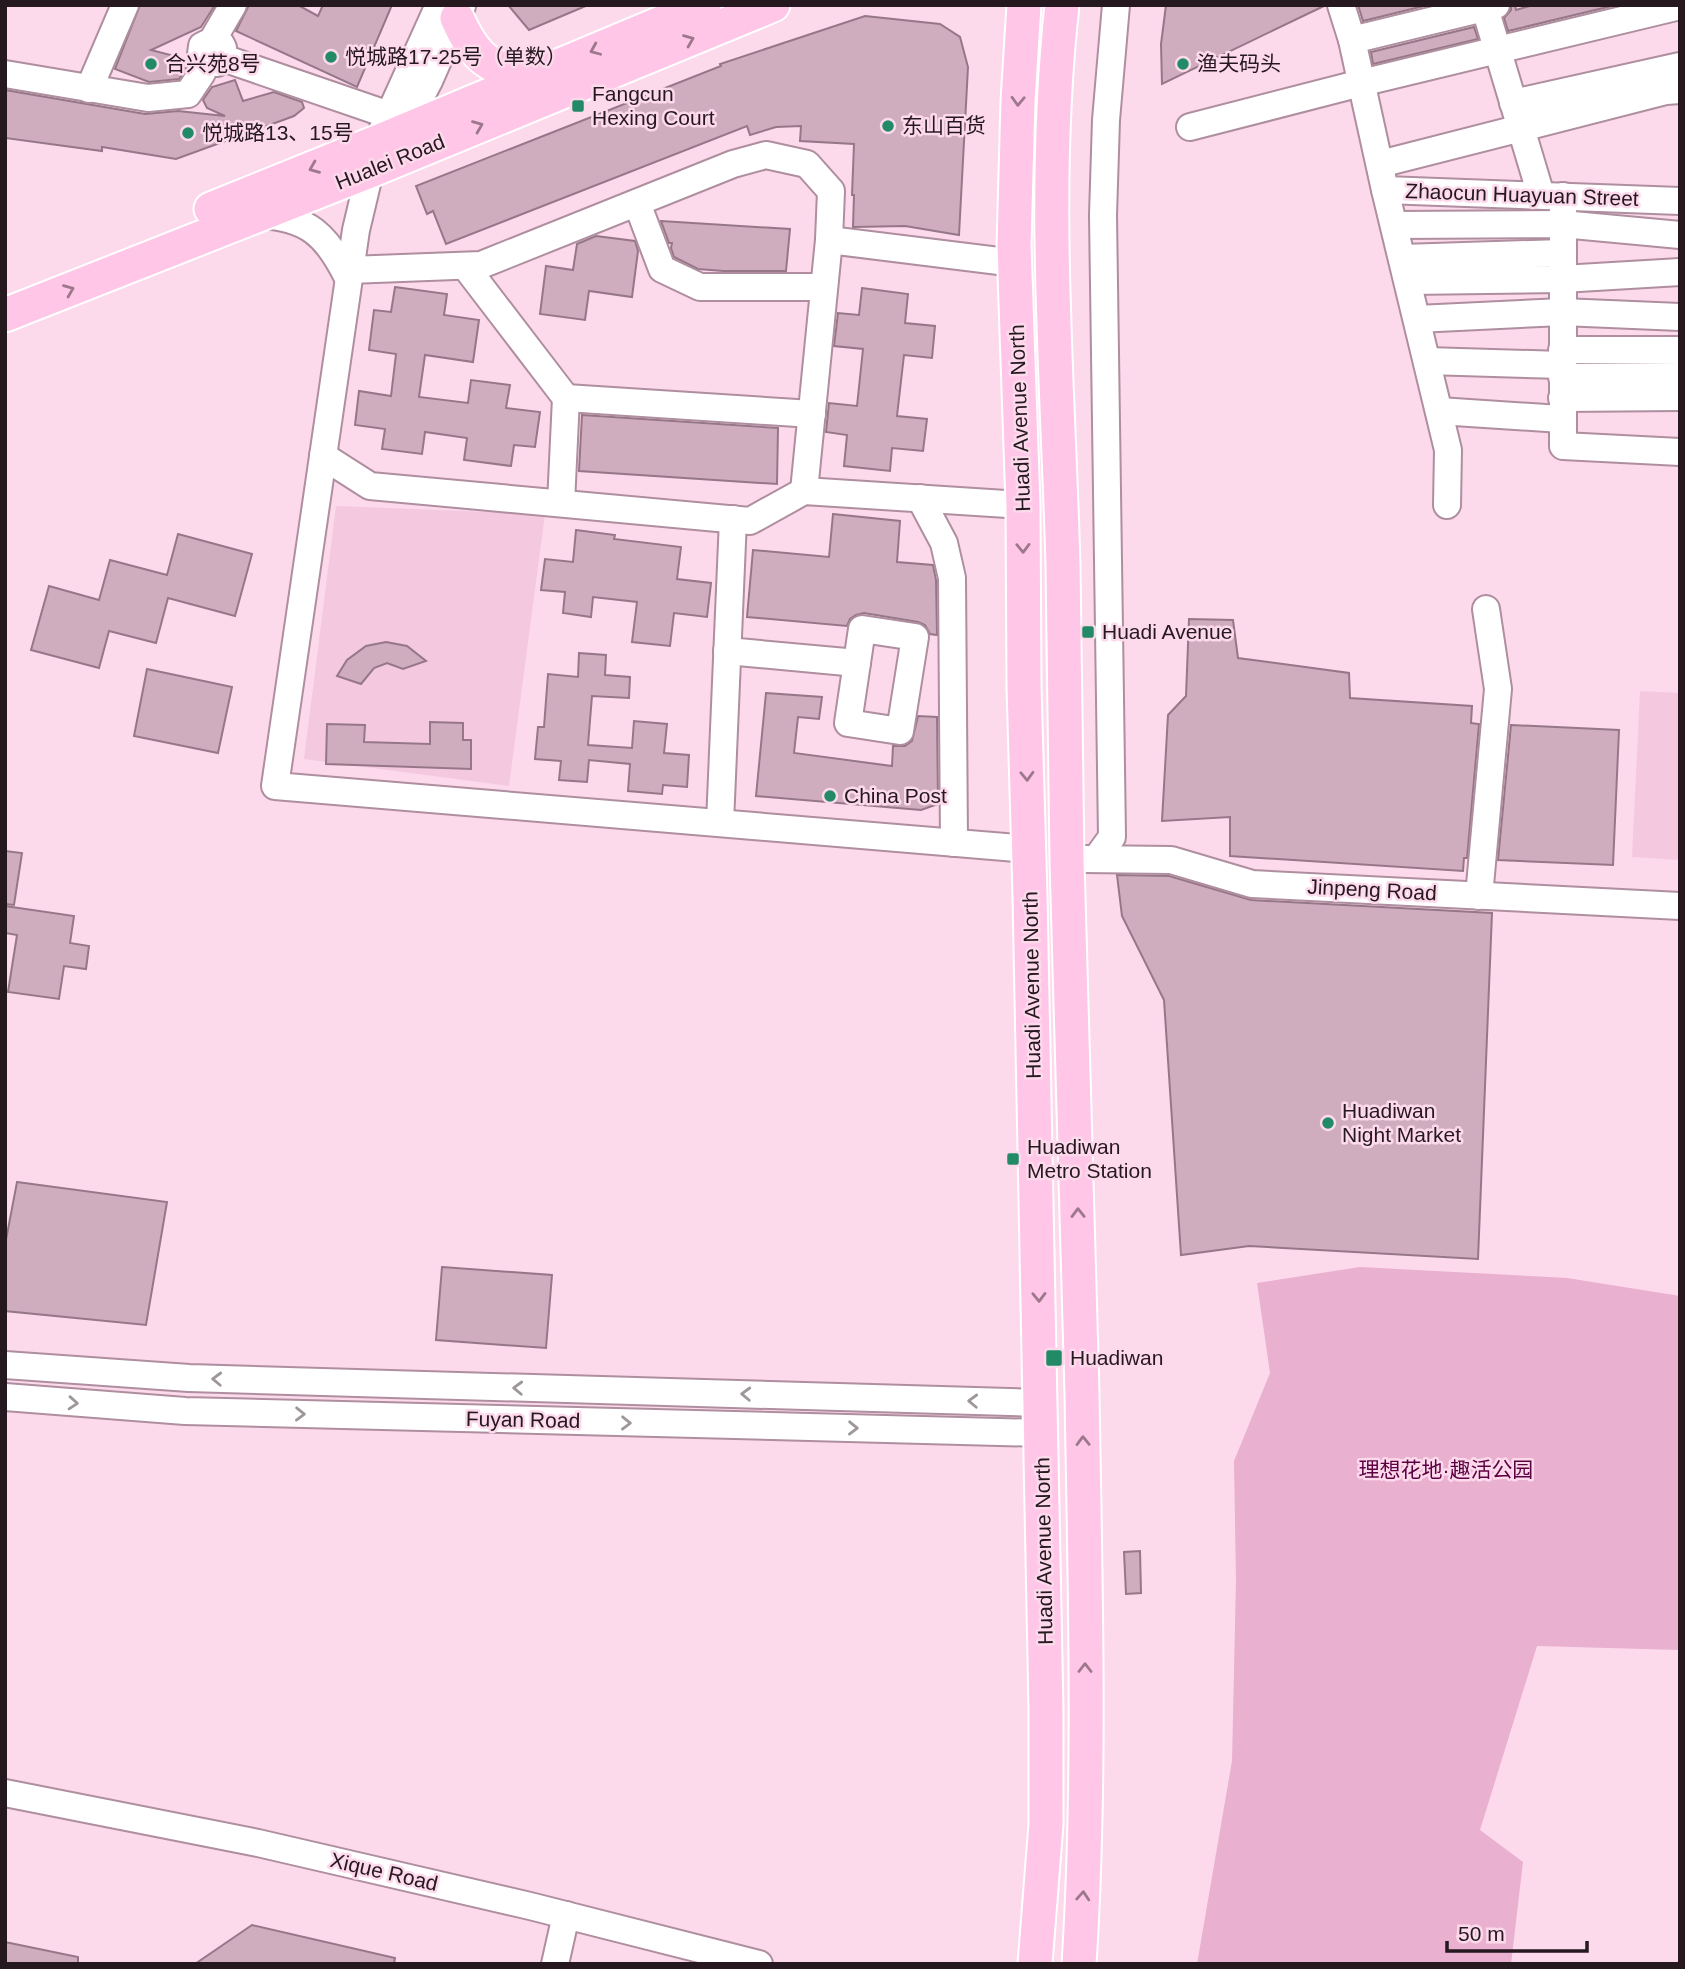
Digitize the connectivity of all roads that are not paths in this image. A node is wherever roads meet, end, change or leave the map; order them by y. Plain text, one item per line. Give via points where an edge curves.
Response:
1 (125, 5) edge
2 (233, 5) edge
3 (704, 5) edge
4 (774, 5) edge
5 (1003, 5) edge
6 (1062, 5) edge
7 (1116, 5) edge
8 (1341, 5) edge
9 (1488, 6) edge
10 (1680, 6) edge
11 (453, 9) edge
12 (1022, 19) edge
13 (1352, 40) junction
14 (1497, 50) junction
15 (209, 61) junction
16 (1680, 66) edge
17 (5, 75) edge
18 (533, 76) junction
19 (1361, 83) junction
20 (89, 89) junction
21 (1680, 90) edge
22 (1517, 115) junction
23 (1190, 127) dead end
24 (385, 140) junction
25 (1383, 177) junction
26 (1552, 196) junction
27 (1680, 201) edge
28 (637, 203) junction
29 (257, 215) junction
30 (1394, 225) junction
31 (1562, 225) junction
32 (1680, 236) edge
33 (829, 240) junction
34 (1015, 263) junction
35 (465, 265) junction
36 (1562, 266) junction
37 (1405, 269) junction
38 (1680, 272) edge
39 (349, 274) junction
40 (824, 287) junction
41 (5, 291) edge
42 (1562, 312) junction
43 (5, 315) edge
44 (1680, 317) edge
45 (1417, 319) junction
46 (1680, 350) edge
47 (1427, 361) junction
48 (1680, 376) edge
49 (1562, 382) junction
50 (1680, 397) edge
51 (566, 398) junction
52 (1439, 411) junction
53 (812, 414) junction
54 (1680, 452) edge
55 (323, 456) junction
56 (804, 491) junction
57 (920, 498) junction
58 (561, 503) junction
59 (1023, 505) junction
60 (1447, 505) dead end
61 (733, 519) junction
62 (1486, 609) dead end
63 (727, 650) junction
64 (857, 663) dead end
65 (720, 823) junction
66 (954, 843) junction
67 (1029, 849) junction
68 (1082, 859) junction
69 (1479, 896) junction
70 (1680, 906) edge
71 (5, 1365) edge
72 (5, 1397) edge
73 (1042, 1418) junction
74 (5, 1793) edge
75 (566, 1915) junction
76 (555, 1964) edge
77 (759, 1964) edge
78 (1035, 1964) edge
79 (1079, 1964) edge

1 - 20 street
2 - 15 street
3 -> 18 main road, Hualei Road
24 -> 4 main road, Hualei Road
5 - 12 main road
6 - 68 main road, Huadi Avenue North via 1053,146 1052,292
7 - 68 street via 1103,215 1112,837
8 - 13 street, Zhaocun Huayuan Street
9 - 13 street
9 - 14 street
10 - 14 street
11 - 18 main road via 478,56 508,73
11 - 24 street via 424,92
12 -> 34 main road, Huadi Avenue North
13 - 19 street, Zhaocun Huayuan Street
14 - 19 street
14 - 22 street
15 - 20 street via 188,94 148,98
15 - 24 street
16 - 22 street
17 - 20 street
18 - 24 main road, Hualei Road
19 - 23 street
19 - 25 street, Zhaocun Huayuan Street
21 - 22 street
22 - 25 street
22 - 26 street
24 - 29 main road, Hualei Road
24 - 39 street
24 -> 41 main road, Hualei Road
25 - 26 street, Zhaocun Huayuan Street
25 - 30 street
26 - 27 street, Zhaocun Huayuan Street
26 - 31 street
28 - 33 street via 766,155 807,164 831,191
28 - 35 street via 481,265
28 - 40 street via 662,268 700,287
29 - 39 street via 300,222 337,255
43 -> 29 main road, Hualei Road
30 - 31 street
30 - 37 street
31 - 32 street
31 - 36 street
33 - 34 street
33 - 40 street
34 - 59 main road, Huadi Avenue North
35 - 39 street
35 - 51 street
36 - 37 street
36 - 38 street
36 - 42 street
37 - 45 street
39 - 55 street
40 - 53 street
42 - 44 street
42 - 45 street
42 - 49 street
45 - 47 street
46 - 49 street
47 - 49 street
47 - 52 street
48 - 49 street
49 - 50 street
49 - 52 street
49 - 54 street via 1563,446
51 - 53 street
51 - 58 street
52 - 60 street via 1448,450
53 - 56 street
55 - 58 street via 370,486
55 - 65 street via 275,786
56 - 57 street
56 - 61 street via 750,521
57 - 59 street
57 - 66 street via 944,543 952,578
58 - 61 street
59 -> 67 main road, Huadi Avenue North
61 - 63 street
62 - 69 street via 1498,688
63 - 64 street
63 - 65 street
65 - 66 street
66 - 67 street
67 -> 73 main road, Huadi Avenue North
68 - 69 street, Jinpeng Road via 1171,860 1252,884
79 -> 68 main road, Huadi Avenue North via 1084,1882 1085,1574 1077,1177
69 - 70 street, Jinpeng Road
73 -> 71 street, Fuyan Road via 189,1378
72 -> 73 street, Fuyan Road via 185,1411
73 - 78 main road, Huadi Avenue North via 1046,1811
74 - 75 street, Xique Road via 258,1843
75 - 76 street
75 - 77 street, Xique Road

